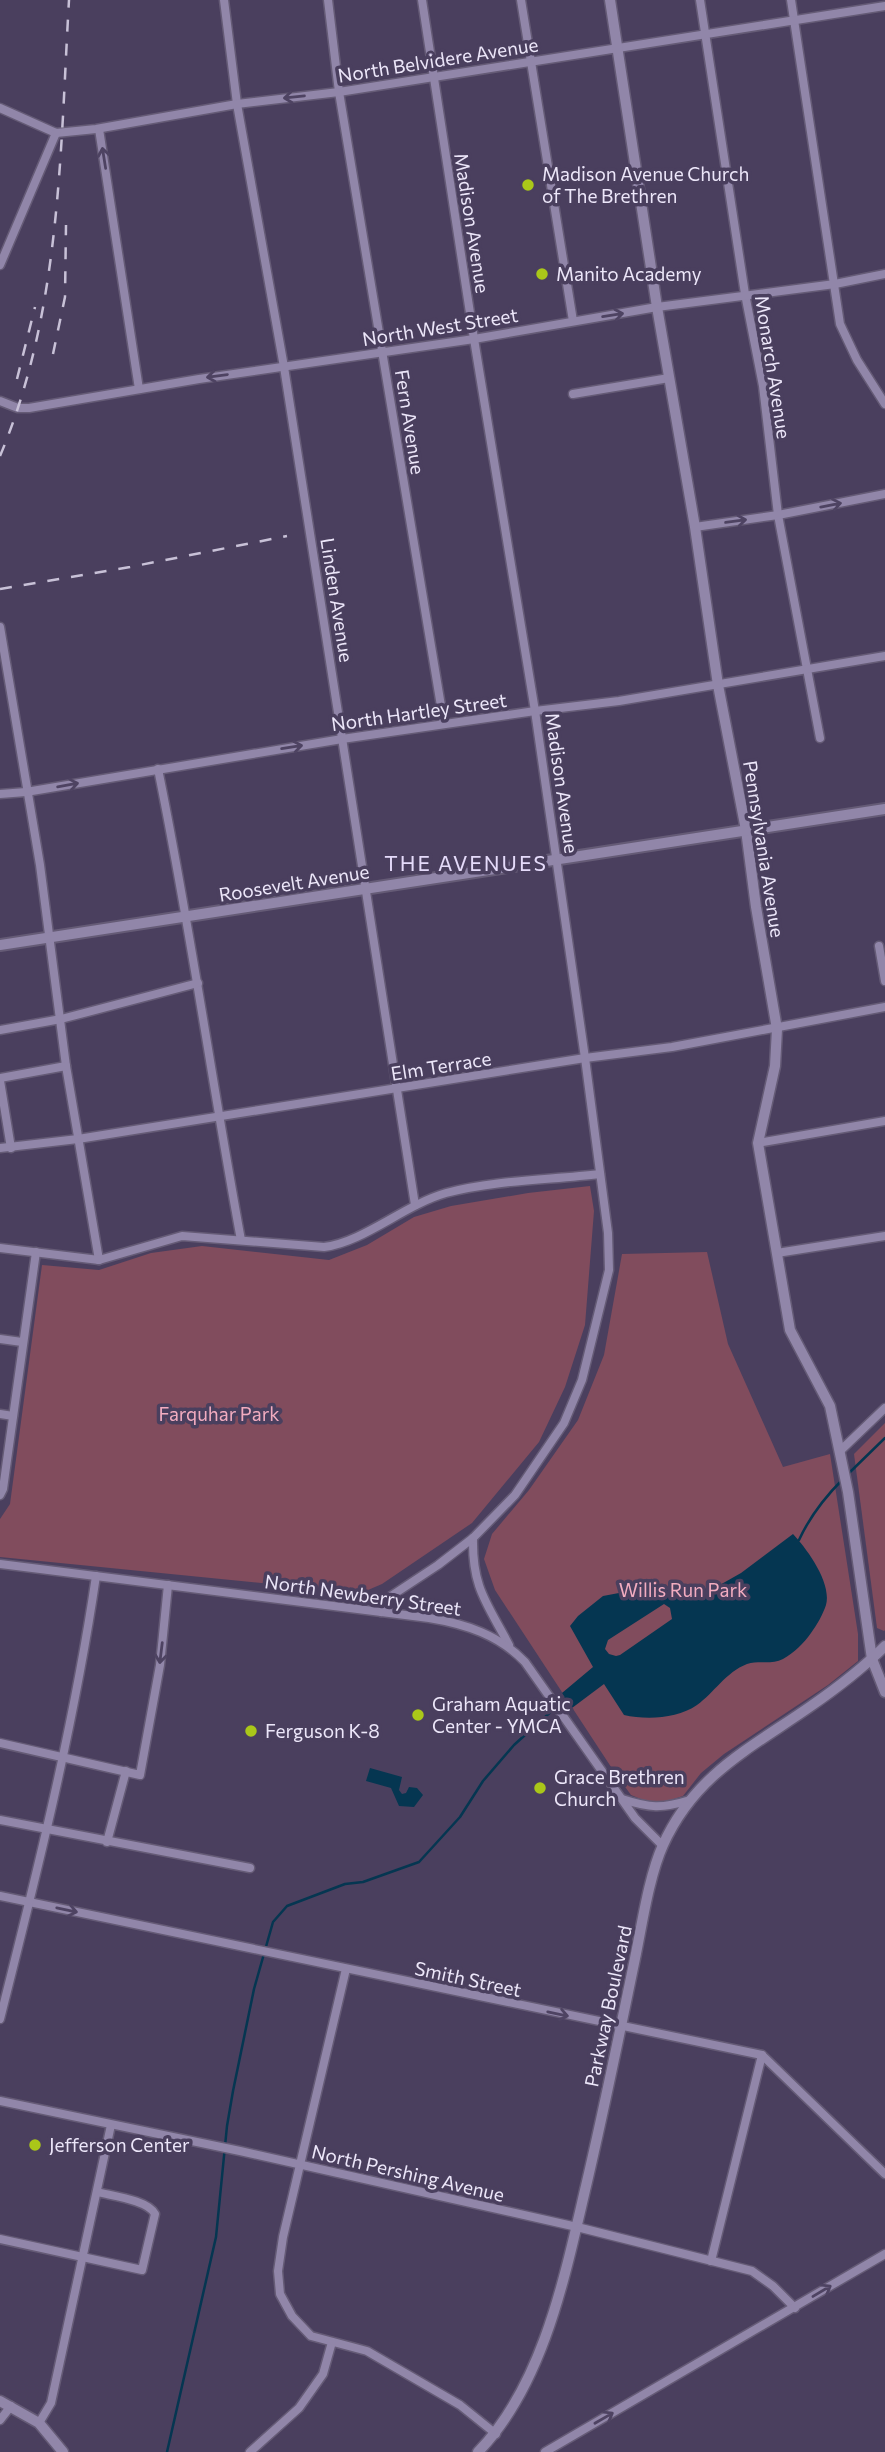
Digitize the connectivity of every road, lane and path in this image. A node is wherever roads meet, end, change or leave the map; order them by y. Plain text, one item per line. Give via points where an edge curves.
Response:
1 (224, 0) edge
2 (328, 0) edge
3 (422, 0) edge
4 (521, 0) edge
5 (610, 0) edge
6 (700, 0) edge
7 (791, 0) edge
8 (885, 6) edge
9 (795, 21) junction
10 (705, 35) junction
11 (617, 49) junction
12 (531, 61) junction
13 (435, 77) junction
14 (339, 92) junction
15 (237, 104) junction
16 (0, 108) edge
17 (99, 129) junction
18 (56, 132) junction
19 (0, 265) edge
20 (885, 274) edge
21 (835, 284) junction
22 (745, 294) junction
23 (657, 307) junction
24 (573, 321) junction
25 (474, 339) junction
26 (382, 353) junction
27 (284, 367) junction
28 (669, 377) junction
29 (139, 389) junction
30 (573, 394) dead end
31 (0, 401) edge
32 (885, 404) edge
33 (885, 494) edge
34 (778, 515) junction
35 (695, 527) junction
36 (0, 627) edge
37 (885, 656) edge
38 (806, 669) junction
39 (718, 685) junction
40 (535, 711) junction
41 (444, 724) junction
42 (820, 738) dead end
43 (342, 739) junction
44 (158, 769) junction
45 (26, 792) junction
46 (0, 794) edge
47 (885, 809) edge
48 (746, 830) junction
49 (556, 859) junction
50 (367, 888) junction
51 (185, 918) junction
52 (50, 938) junction
53 (0, 946) edge
54 (879, 946) dead end
55 (885, 981) edge
56 (198, 983) junction
57 (885, 1007) edge
58 (61, 1019) junction
59 (777, 1029) junction
60 (0, 1030) edge
61 (585, 1058) junction
62 (66, 1066) junction
63 (0, 1080) edge
64 (398, 1089) junction
65 (218, 1116) junction
66 (885, 1121) edge
67 (78, 1139) junction
68 (758, 1143) junction
69 (0, 1148) edge
70 (11, 1148) junction
71 (600, 1174) junction
72 (415, 1205) junction
73 (885, 1236) edge
74 (241, 1240) junction
75 (0, 1248) edge
76 (36, 1252) junction
77 (776, 1253) junction
78 (99, 1260) junction
79 (0, 1339) edge
80 (22, 1342) junction
81 (885, 1408) edge
82 (0, 1414) edge
83 (13, 1416) junction
84 (840, 1451) junction
85 (1, 1491) edge
86 (473, 1538) junction
87 (0, 1564) edge
88 (96, 1576) junction
89 (168, 1585) junction
90 (381, 1612) junction
91 (885, 1646) edge
92 (510, 1647) junction
93 (872, 1659) junction
94 (885, 1692) edge
95 (0, 1743) edge
96 (61, 1758) junction
97 (126, 1771) junction
98 (620, 1798) junction
99 (690, 1800) junction
100 (0, 1820) edge
101 (46, 1830) junction
102 (107, 1842) junction
103 (663, 1845) junction
104 (250, 1868) dead end
105 (0, 1896) edge
106 (30, 1902) junction
107 (346, 1969) junction
108 (0, 2019) edge
109 (621, 2027) junction
110 (762, 2055) junction
111 (0, 2101) edge
112 (111, 2125) junction
113 (300, 2165) junction
114 (885, 2174) edge
115 (97, 2192) junction
116 (577, 2227) junction
117 (0, 2239) edge
118 (885, 2254) edge
119 (83, 2258) junction
120 (711, 2261) junction
121 (795, 2308) junction
122 (332, 2342) junction
123 (0, 2401) edge
124 (10, 2406) junction
125 (0, 2420) edge
126 (39, 2423) junction
127 (496, 2434) junction
128 (63, 2452) edge
129 (250, 2452) edge
130 (478, 2452) edge
131 (545, 2452) edge

1 - 15 street, Linden Avenue
2 - 14 street, Fern Avenue
3 - 13 street, Madison Avenue
4 - 12 street
5 - 11 street, Pennsylvania Avenue
6 - 10 street, Monarch Avenue
7 - 9 street
8 - 9 street, North Belvidere Avenue
9 - 10 street, North Belvidere Avenue
9 - 21 street
10 - 11 street, North Belvidere Avenue
10 - 22 street, Monarch Avenue
11 - 12 street, North Belvidere Avenue
11 - 23 street, Pennsylvania Avenue
12 - 13 street, North Belvidere Avenue
12 - 24 street
13 - 14 street, North Belvidere Avenue
13 - 25 street, Madison Avenue
14 -> 15 street, North Belvidere Avenue
14 - 26 street, Fern Avenue
15 - 17 street, North Belvidere Avenue
15 - 27 street, Linden Avenue
16 - 18 street, North Belvidere Avenue
17 - 18 street, North Belvidere Avenue
29 -> 17 street
18 - 19 street
20 - 21 street, North West Street
21 - 22 street, North West Street
21 - 32 street via 840,324
22 - 23 street, North West Street
22 - 34 street, Monarch Avenue via 763,386
24 -> 23 street, North West Street
23 - 28 street, Pennsylvania Avenue
24 - 25 street, North West Street
25 - 26 street, North West Street
25 - 40 street, Madison Avenue
26 - 27 street, North West Street
26 - 41 street, Fern Avenue
27 -> 29 street, North West Street
27 - 43 street, Linden Avenue
28 - 30 street
28 - 35 street, Pennsylvania Avenue
29 - 31 street, North West Street via 23,408
34 -> 33 street
35 -> 34 street
34 - 38 street, Monarch Avenue
35 - 39 street, Pennsylvania Avenue
36 - 45 street
37 - 38 street, North Hartley Street
38 - 39 street, North Hartley Street
38 - 42 street, Monarch Avenue
39 - 40 street, North Hartley Street
39 - 48 street, Pennsylvania Avenue
40 - 41 street, North Hartley Street
40 - 49 street, Madison Avenue
41 - 43 street, North Hartley Street
44 -> 43 street, North Hartley Street
43 - 50 street, Linden Avenue
45 -> 44 street, North Hartley Street
44 - 51 street
45 - 46 street, North Hartley Street
45 - 52 street
47 - 48 main road, Roosevelt Avenue
48 - 49 main road, Roosevelt Avenue
48 - 59 street, Pennsylvania Avenue
49 - 50 main road, Roosevelt Avenue
49 - 61 street, Madison Avenue
50 - 51 main road, Roosevelt Avenue
50 - 64 street, Linden Avenue
51 - 52 main road, Roosevelt Avenue
51 - 56 street
52 - 53 main road, Roosevelt Avenue
52 - 58 street
54 - 55 street
56 - 58 street
56 - 65 street
57 - 59 street, Elm Terrace
58 - 60 street
58 - 62 street
59 - 61 street, Elm Terrace
59 - 68 street, Pennsylvania Avenue via 775,1066
61 - 64 street, Elm Terrace
61 - 71 street, Madison Avenue
62 - 63 street
62 - 67 street
63 - 70 street
64 - 65 street, Elm Terrace
64 - 72 street, Linden Avenue
65 - 67 street, Elm Terrace
65 - 74 street
66 - 68 street
67 - 70 street, Elm Terrace
67 - 78 street
68 - 77 street, Pennsylvania Avenue
69 - 70 street, Elm Terrace
71 - 72 street via 447,1193
71 - 86 street, Madison Avenue via 609,1270 582,1380 564,1423 515,1495
72 - 74 street via 338,1245
73 - 77 street
74 - 78 street via 169,1238
75 - 76 street
76 - 78 street
76 - 80 street
77 - 84 street, Pennsylvania Avenue via 790,1330 830,1406
79 - 80 street
80 - 83 street
81 - 84 street
82 - 83 street
83 - 85 street
84 - 93 street, Pennsylvania Avenue
86 - 90 street, Madison Avenue via 388,1598
86 - 92 street via 479,1589
87 - 88 street, North Newberry Street
88 - 89 street, North Newberry Street
88 - 96 street
89 - 90 street, North Newberry Street
89 -> 97 street via 160,1665 140,1775
90 - 92 street, North Newberry Street via 455,1622
91 - 93 street, Parkway Boulevard
92 - 98 street, North Newberry Street
93 - 94 street, Pennsylvania Avenue
93 - 99 street, Parkway Boulevard via 811,1707 730,1760
95 - 96 street
96 - 97 street
96 - 101 street
97 - 102 street
98 - 99 street via 649,1807
98 - 103 street, North Newberry Street
99 - 103 street, Parkway Boulevard
100 - 101 street
101 - 102 street
101 - 106 street
102 - 104 street
103 - 109 street, Parkway Boulevard
105 - 106 street, Smith Street
106 -> 107 street, Smith Street
106 - 108 street
107 -> 109 street, Smith Street
107 - 113 street
109 - 110 street, Smith Street
109 - 116 street, Parkway Boulevard
110 - 114 street
110 - 120 street
111 - 112 street, North Pershing Avenue
112 - 113 street, North Pershing Avenue
112 - 115 street
113 - 116 street, North Pershing Avenue
113 - 122 street via 278,2271 280,2294 311,2336
115 - 119 street
115 - 119 street via 144,2204 155,2214 142,2270
116 - 120 street, North Pershing Avenue
116 - 127 street, Parkway Boulevard via 559,2299 528,2378
117 - 119 street
121 -> 118 street
119 - 126 street via 51,2403
120 - 121 street, North Pershing Avenue via 752,2272
131 -> 121 street
122 - 127 street via 367,2351 460,2405
122 - 129 street via 323,2374 299,2408
123 - 124 street
124 - 125 street
124 - 126 street
126 - 128 street
127 - 130 street, Parkway Boulevard

